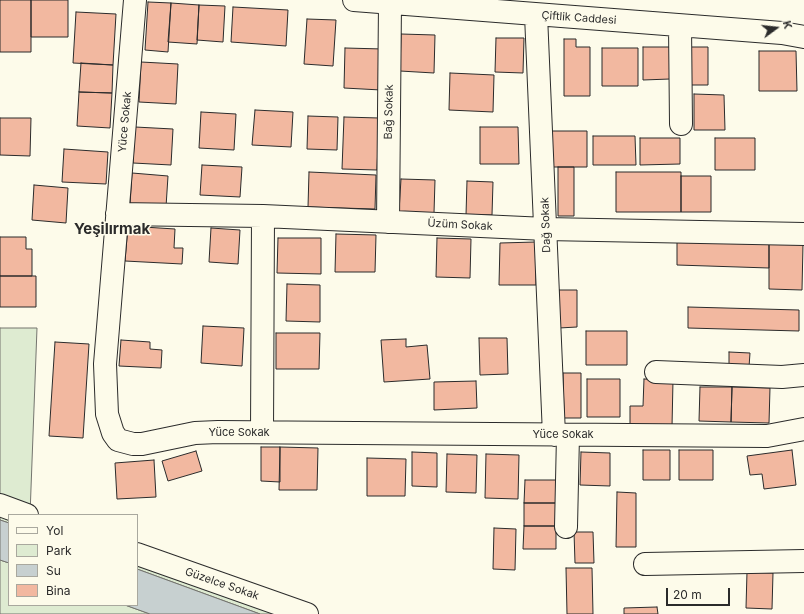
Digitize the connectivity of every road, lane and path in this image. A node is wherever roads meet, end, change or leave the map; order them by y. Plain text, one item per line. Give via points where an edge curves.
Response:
1 (135, 0) edge
2 (354, 0) edge
3 (390, 3) junction
4 (536, 14) junction
5 (680, 26) junction
6 (804, 38) edge
7 (681, 124) dead end
8 (117, 214) junction
9 (263, 216) junction
10 (388, 222) junction
11 (546, 229) junction
12 (804, 234) edge
13 (656, 372) dead end
14 (804, 375) edge
15 (804, 429) edge
16 (262, 432) junction
17 (561, 435) junction
18 (0, 505) edge
19 (24, 514) edge
20 (566, 527) dead end
21 (138, 554) edge
22 (804, 561) edge
23 (645, 564) dead end
24 (307, 614) edge

1 - 8 street, Yüce Sokak
2 - 3 street, Çiftlik Caddesi
3 - 4 street, Çiftlik Caddesi
3 - 10 street, Bağ Sokak
4 - 5 street, Çiftlik Caddesi
4 - 11 street, Dağ Sokak
5 - 6 street, Çiftlik Caddesi via 782,33
5 - 7 street
8 - 9 street, Üzüm Sokak
8 - 16 street, Yüce Sokak via 105,364 105,400 113,433 118,440 142,444 195,433
9 - 10 street, Üzüm Sokak
9 - 16 street
10 - 11 street, Üzüm Sokak
11 - 12 street, Üzüm Sokak
11 - 17 street, Dağ Sokak
13 - 14 street via 782,377
15 - 17 street, Yüce Sokak via 768,436
16 - 17 street, Yüce Sokak
17 - 20 street, Dağ Sokak
18 - 19 street
21 - 24 street, Güzelce Sokak
22 - 23 street

